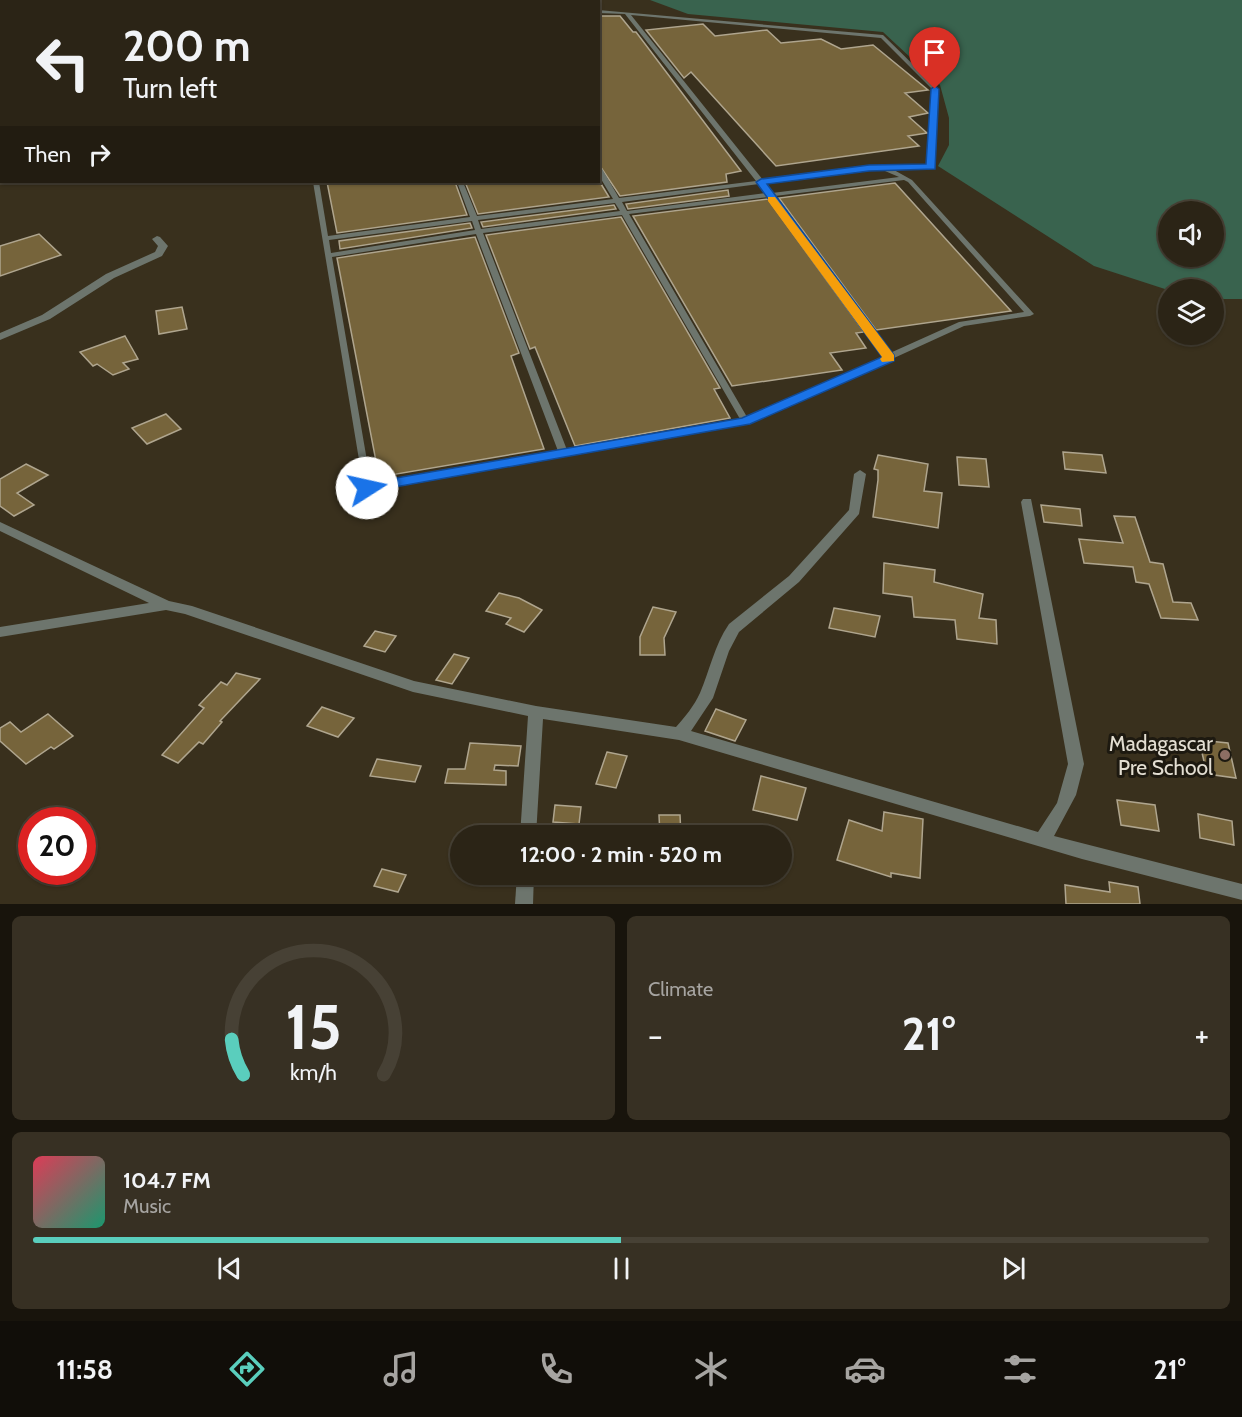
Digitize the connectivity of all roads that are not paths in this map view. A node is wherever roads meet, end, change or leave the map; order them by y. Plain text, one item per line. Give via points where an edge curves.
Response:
1 (600, 11) edge
2 (627, 13) junction
3 (885, 168) junction
4 (600, 170) edge
5 (905, 178) junction
6 (761, 182) junction
7 (316, 183) edge
8 (460, 183) edge
9 (768, 194) junction
10 (618, 201) junction
11 (626, 212) junction
12 (473, 220) junction
13 (480, 231) junction
14 (326, 238) junction
15 (157, 239) dead end
16 (330, 255) junction
17 (0, 337) edge
18 (890, 358) junction
19 (745, 421) junction
20 (564, 454) junction
21 (860, 474) dead end
22 (1027, 502) dead end
23 (0, 526) edge
24 (166, 605) junction
25 (0, 632) edge
26 (536, 712) junction
27 (679, 734) junction
28 (529, 825) edge
29 (1042, 840) junction
30 (525, 885) edge
31 (1242, 892) edge
32 (524, 904) edge

1 - 2 lane
2 - 3 lane via 883,37 935,89 931,167
2 - 6 lane
3 - 5 lane
3 - 6 lane
4 - 10 lane
5 - 9 lane
5 - 18 lane via 1030,314 962,324
6 - 9 lane
6 - 10 lane
7 - 14 lane
8 - 12 lane
9 - 11 lane
9 - 18 lane
10 - 11 lane
10 - 12 lane
11 - 13 lane
11 - 19 lane
12 - 13 lane
12 - 14 lane
13 - 16 lane
13 - 20 lane
14 - 16 lane
15 - 17 street via 163,246 159,254 110,276 46,317
16 - 20 lane via 367,488
18 - 19 lane
19 - 20 lane
21 - 27 street via 855,511 794,579 726,638 707,694 692,722
22 - 29 street via 1076,764 1072,789
23 - 24 street
24 - 25 street
24 - 26 street via 413,686
26 - 27 street
26 - 28 street
27 - 29 street
29 - 31 street
30 - 32 street

